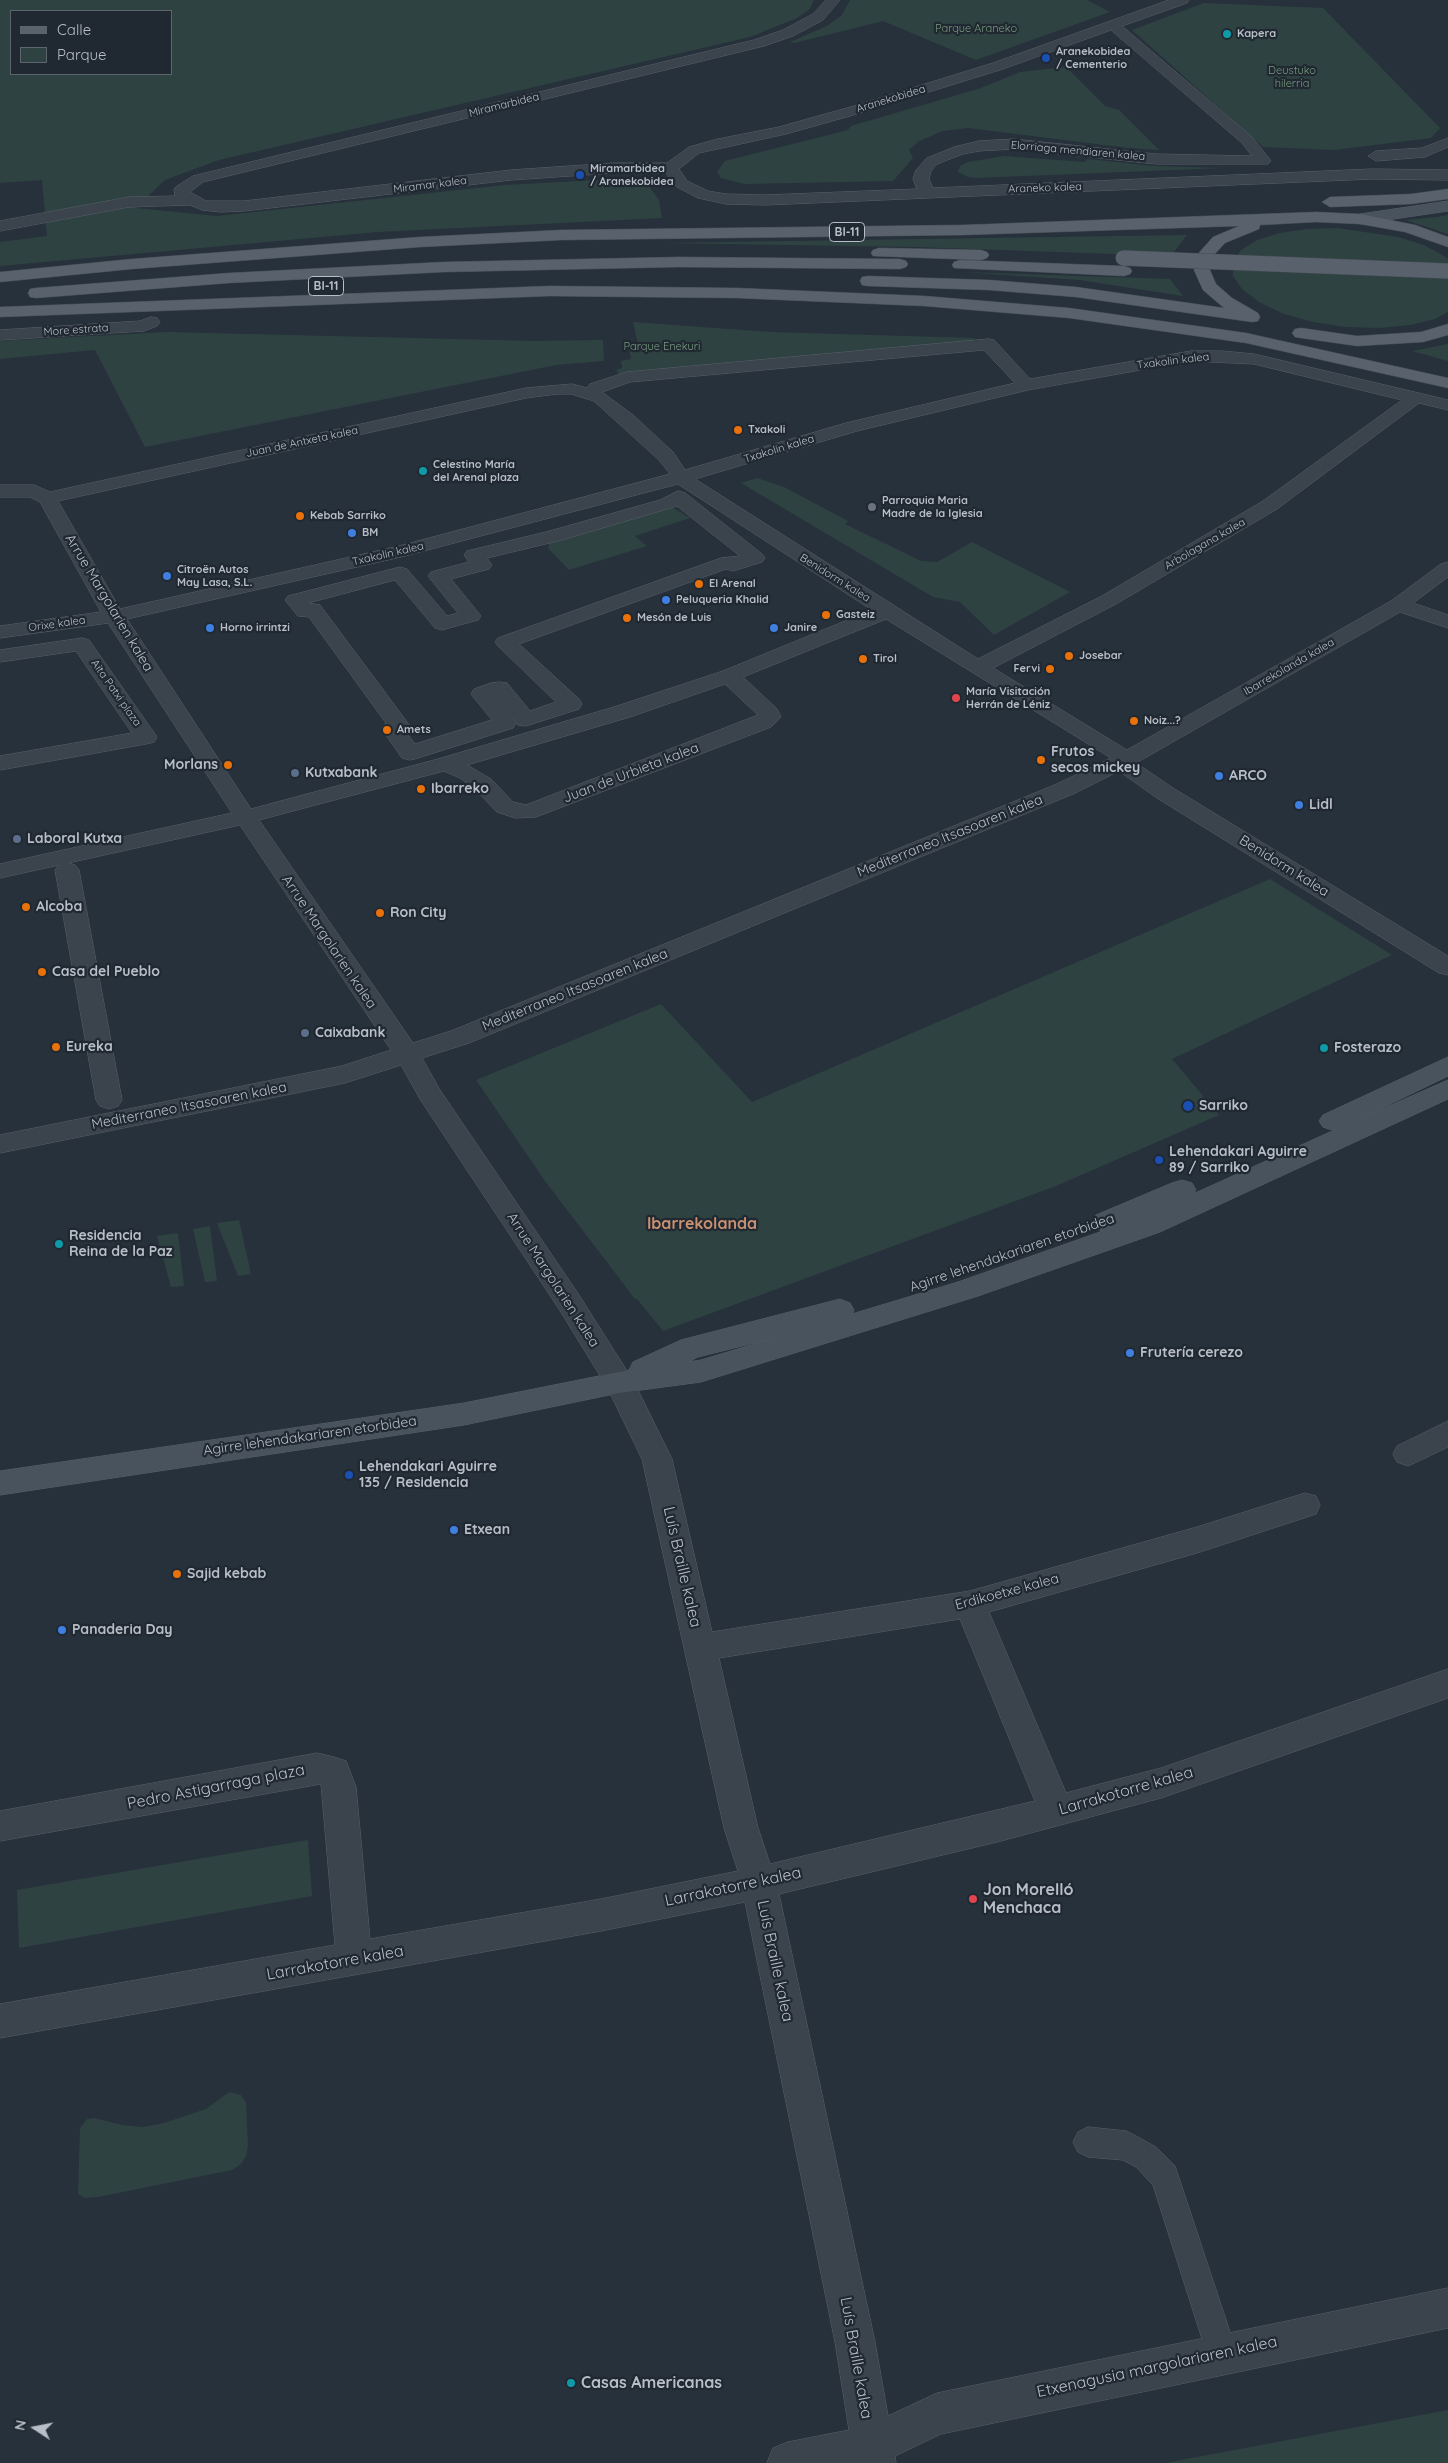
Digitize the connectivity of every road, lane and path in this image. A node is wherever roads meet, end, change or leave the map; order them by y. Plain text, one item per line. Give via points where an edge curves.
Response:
1 (832, 0) edge
2 (1182, 0) edge
3 (1113, 25) junction
4 (1448, 142) edge
5 (1361, 156) dead end
6 (1283, 160) dead end
7 (1263, 161) junction
8 (671, 168) junction
9 (1448, 175) edge
10 (188, 193) junction
11 (927, 193) junction
12 (1448, 194) edge
13 (1448, 206) edge
14 (1270, 210) junction
15 (1360, 219) junction
16 (0, 226) edge
17 (1448, 242) edge
18 (1124, 265) junction
19 (1448, 271) edge
20 (0, 277) edge
21 (816, 280) dead end
22 (855, 281) dead end
23 (1448, 284) edge
24 (0, 287) edge
25 (12, 295) edge
26 (0, 307) edge
27 (0, 312) edge
28 (151, 322) dead end
29 (1268, 323) junction
30 (1448, 329) edge
31 (0, 335) edge
32 (1357, 341) junction
33 (1448, 370) edge
34 (1022, 380) dead end
35 (1448, 382) edge
36 (557, 388) joint
37 (596, 388) dead end
38 (1416, 396) junction
39 (1448, 405) edge
40 (681, 476) junction
41 (0, 491) edge
42 (38, 498) junction
43 (0, 503) edge
44 (1448, 568) edge
45 (1398, 605) junction
46 (887, 611) junction
47 (114, 616) junction
48 (1448, 622) edge
49 (0, 632) edge
50 (0, 656) edge
51 (978, 667) junction
52 (730, 675) junction
53 (526, 720) joint
54 (1124, 761) junction
55 (0, 763) edge
56 (446, 764) junction
57 (246, 817) junction
58 (67, 870) dead end
59 (0, 871) edge
60 (1448, 967) edge
61 (408, 1055) junction
62 (1448, 1066) edge
63 (1448, 1089) edge
64 (109, 1100) dead end
65 (0, 1144) edge
66 (619, 1382) junction
67 (1448, 1433) edge
68 (1408, 1454) dead end
69 (0, 1483) edge
70 (1305, 1505) dead end
71 (970, 1604) junction
72 (700, 1648) junction
73 (1448, 1682) edge
74 (1056, 1811) junction
75 (0, 1826) edge
76 (759, 1883) junction
77 (354, 1959) junction
78 (0, 2021) edge
79 (1088, 2142) dead end
80 (1448, 2308) edge
81 (1221, 2353) junction
82 (873, 2454) edge
83 (788, 2463) edge

1 - 10 street, Miramarbidea via 818,17 788,33 759,43 198,179
2 - 3 street
3 - 7 street via 1247,140
3 - 8 street, Aranekobidea via 998,66 859,108 781,131 694,150
4 - 5 street via 1425,152
6 - 7 street, Elorriaga mendiaren kalea
7 - 11 street, Elorriaga mendiaren kalea via 1165,159 1013,144 979,146 932,161 921,179
8 - 10 street, Miramar kalea via 511,175 244,206 220,207
8 - 11 street, Araneko kalea via 682,184 704,195 726,199
9 - 11 street, Araneko kalea via 1362,174
10 - 16 street
12 - 14 main road
13 - 15 main road
14 - 15 main road
14 - 20 main road, BI-11 via 963,230 561,235 420,242
14 - 29 main road via 1219,240 1206,255 1202,270 1209,286 1226,302
15 - 17 main road via 1409,228
18 - 19 main road, bridge
18 - 23 main road
18 - 24 main road via 769,251 426,256
18 - 25 main road via 660,262 350,270
21 - 26 main road, BI-11 via 568,278 373,283
22 - 29 main road via 989,285 1076,292
27 - 35 main road via 550,291 737,293 914,301 1069,313 1246,338
28 - 31 street, More estrata via 144,326
29 - 32 main road via 1319,337
30 - 32 main road via 1423,337
32 - 33 main road
34 - 37 street via 988,344 627,377
36 - 40 street, Benidorm kalea via 600,397 666,456
36 - 42 street, Juan de Antxeta kalea
38 - 39 street, Txakolin kalea
38 - 40 street, Txakolin kalea via 1254,359 1192,356 1028,385 940,405 852,426
38 - 51 street, Arbolagana kalea via 1270,505 1109,600
40 - 46 street, Benidorm kalea via 709,498
40 - 47 street, Txakolin kalea via 401,551
41 - 42 street via 34,491
42 - 43 street, Juan de Antxeta kalea
42 - 47 street, Arrue Margolarien kalea
44 - 45 street, Ibarrekolanda kalea
45 - 48 street
45 - 54 street, Ibarrekolanda kalea
46 - 51 street, Benidorm kalea
46 - 52 street
47 - 49 street, Orixe kalea
47 - 57 street, Arrue Margolarien kalea
50 - 55 street, Aita Patxi plaza via 82,644 146,737
51 - 54 street, Benidorm kalea
52 - 56 street via 622,712
52 - 56 street, Juan de Urbieta kalea via 766,709 770,717 528,812 505,807 475,778
53 - 53 street via 571,704 505,642 728,562 733,565 755,558 678,497 667,504 551,537 474,555 482,565 438,576 471,616 442,624 400,573 294,600 305,612 313,610 399,726 392,728 410,753 505,723 482,694 499,688
54 - 60 street, Benidorm kalea via 1165,792
54 - 61 street, Mediterraneo Itsasoaren kalea via 1040,800 460,1037
56 - 57 street
57 - 59 street
57 - 61 street, Arrue Margolarien kalea
58 - 64 street
61 - 65 street, Mediterraneo Itsasoaren kalea via 346,1074
61 - 66 street, Arrue Margolarien kalea via 429,1093
62 - 66 main road, Agirre lehendakariaren etorbidea via 1257,1157 1096,1227 846,1308 691,1348
63 - 66 main road, Agirre lehendakariaren etorbidea via 1150,1225 1004,1276 701,1371
66 - 69 main road, Agirre lehendakariaren etorbidea via 464,1414
66 - 72 street, Luís Braille kalea via 657,1459
67 - 68 street
70 - 71 street, Erdikoetxe kalea via 1197,1540
71 - 72 street, Erdikoetxe kalea
71 - 74 street
72 - 76 street, Luís Braille kalea via 741,1828
73 - 74 street, Larrakotorre kalea via 1162,1783
74 - 76 street, Larrakotorre kalea
75 - 77 street, Pedro Astigarraga plaza via 317,1768 334,1772 339,1787
76 - 77 street, Larrakotorre kalea
76 - 82 street, Luís Braille kalea via 855,2342
77 - 78 street, Larrakotorre kalea
79 - 81 lane via 1126,2146 1146,2157 1165,2176
80 - 81 street, Etxenagusia margolariaren kalea
81 - 82 street, Etxenagusia margolariaren kalea via 937,2414
82 - 83 street, Etxenagusia margolariaren kalea

